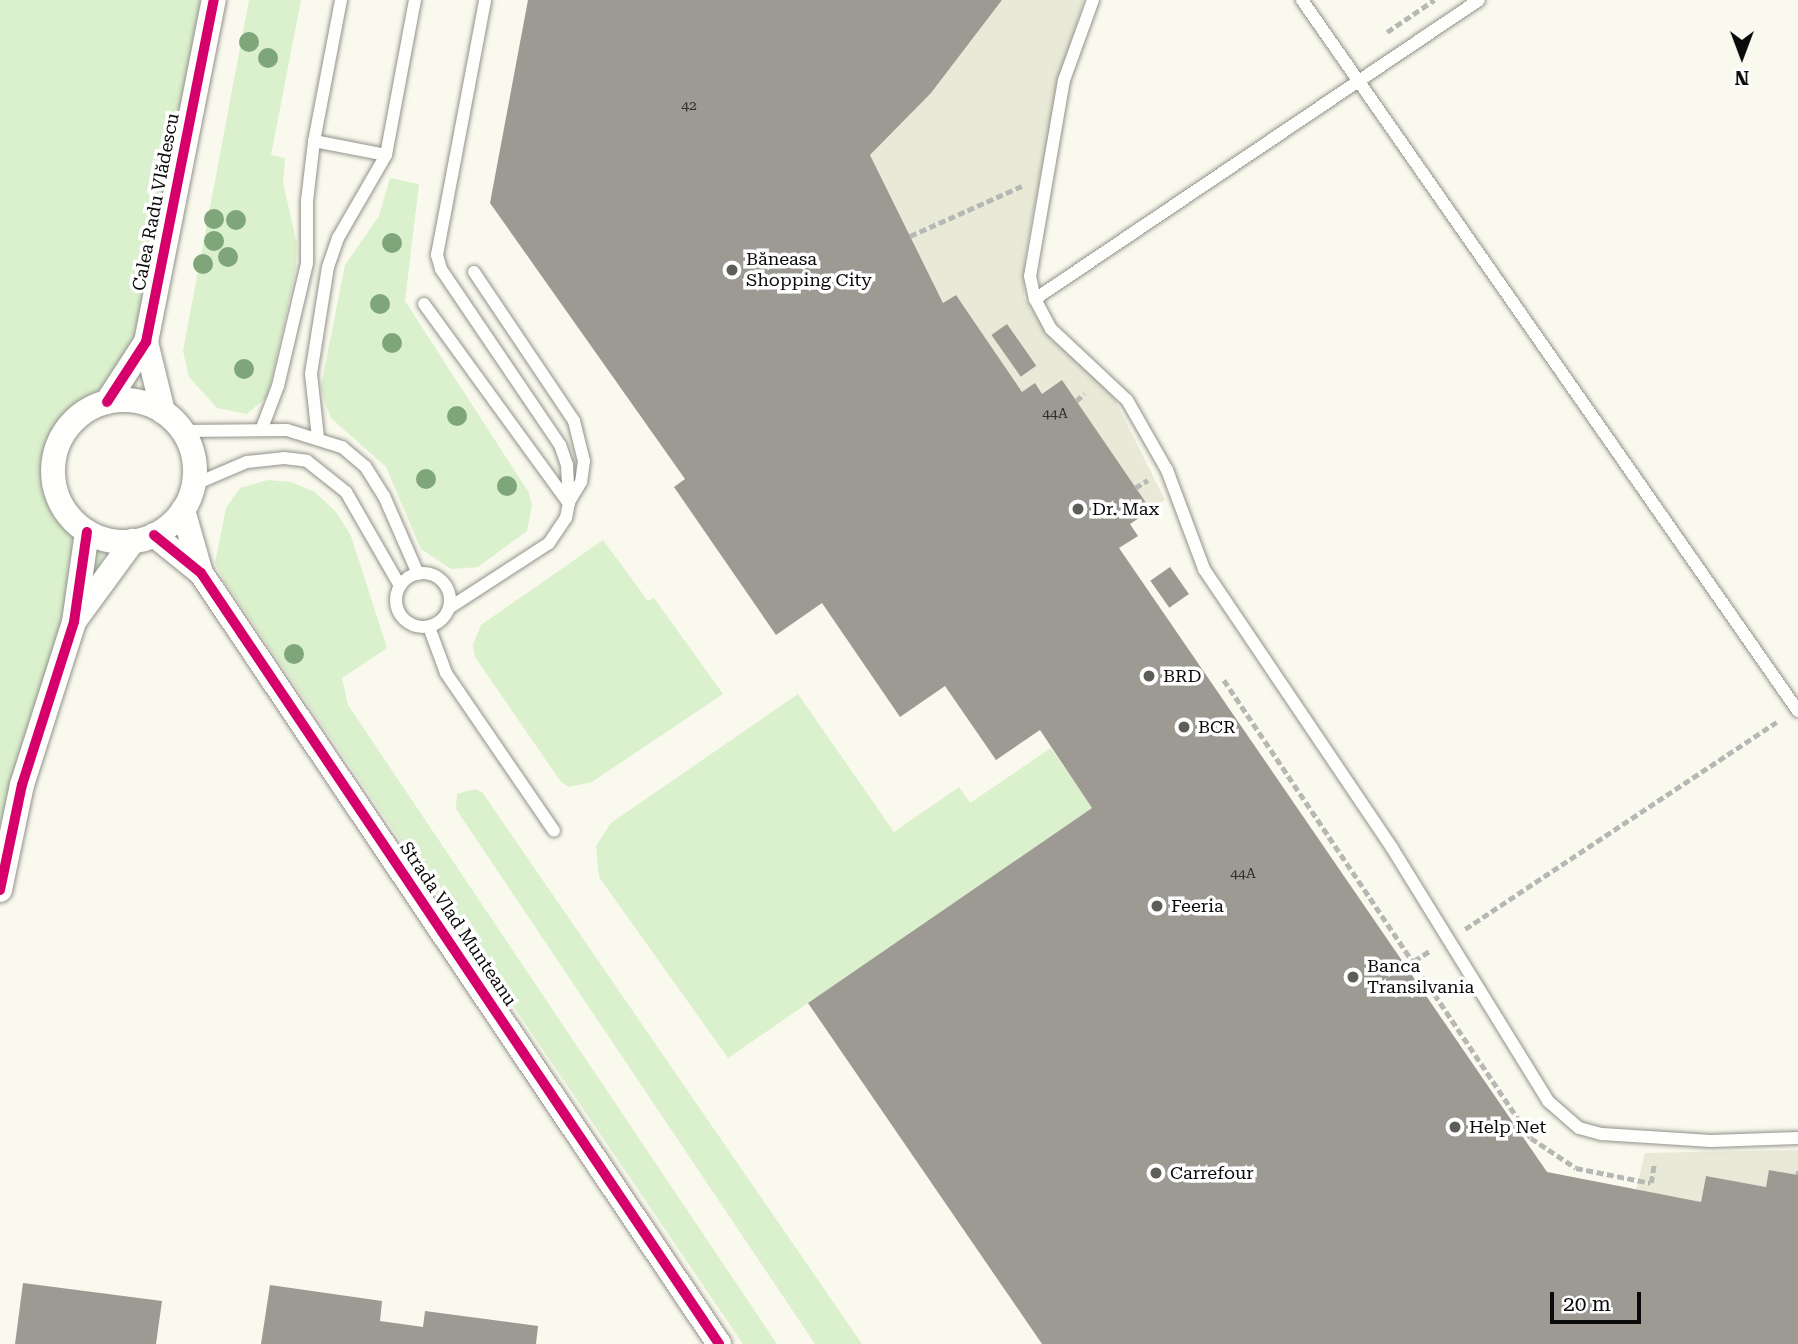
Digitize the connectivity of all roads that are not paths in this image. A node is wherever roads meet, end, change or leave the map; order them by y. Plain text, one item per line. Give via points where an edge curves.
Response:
1 (214, 0) edge
2 (341, 0) edge
3 (415, 0) edge
4 (485, 0) edge
5 (1093, 0) edge
6 (1302, 0) edge
7 (1479, 0) edge
8 (1360, 80) junction
9 (314, 141) junction
10 (386, 155) junction
11 (474, 272) dead end
12 (1035, 299) junction
13 (424, 304) dead end
14 (146, 342) junction
15 (107, 402) junction
16 (163, 412) junction
17 (262, 428) junction
18 (183, 431) junction
19 (318, 438) junction
20 (193, 485) junction
21 (569, 502) junction
22 (183, 510) junction
23 (88, 532) junction
24 (143, 538) junction
25 (201, 573) junction
26 (418, 574) junction
27 (400, 586) junction
28 (449, 608) junction
29 (74, 622) junction
30 (429, 627) junction
31 (1798, 711) edge
32 (554, 831) dead end
33 (0, 890) edge
34 (1798, 1138) edge
35 (719, 1344) edge

1 - 14 street, Calea Radu Vlădescu
2 - 9 lane
3 - 10 lane
4 - 21 lane via 437,255 441,269 560,446 567,465
5 - 12 lane via 1064,80 1046,172 1030,276
6 - 8 lane
7 - 8 lane
8 - 12 lane
8 - 31 lane
9 - 10 lane
9 - 17 lane via 307,263 278,386
10 - 19 lane via 338,238 328,267 311,374
11 - 21 lane via 574,421 584,461 581,482
12 - 34 lane via 1051,329 1128,400 1167,470 1204,569 1450,939 1548,1101 1579,1128 1638,1139
13 - 21 lane
14 - 15 street, Calea Radu Vlădescu
14 - 16 street, Calea Radu Vlădescu
15 - 16 street via 134,401
15 - 23 street via 70,424 53,460 59,500
16 - 18 street
17 - 18 lane
17 - 19 lane
18 - 20 street via 195,466
19 - 26 lane via 342,446 365,466 384,496
20 - 22 street
20 - 27 lane via 247,462 307,461 346,492
21 - 28 lane via 566,518 549,543
22 - 24 street
22 - 25 street, Strada Vlad Munteanu
23 - 24 street via 110,541
23 - 29 street
24 - 25 street, Strada Vlad Munteanu
24 - 29 street
25 - 35 street, Strada Vlad Munteanu
26 - 27 lane
26 - 28 lane via 443,582
27 - 30 lane via 396,601 401,615 413,625
28 - 30 lane via 442,620
29 - 33 street via 25,773
30 - 32 lane via 446,673

